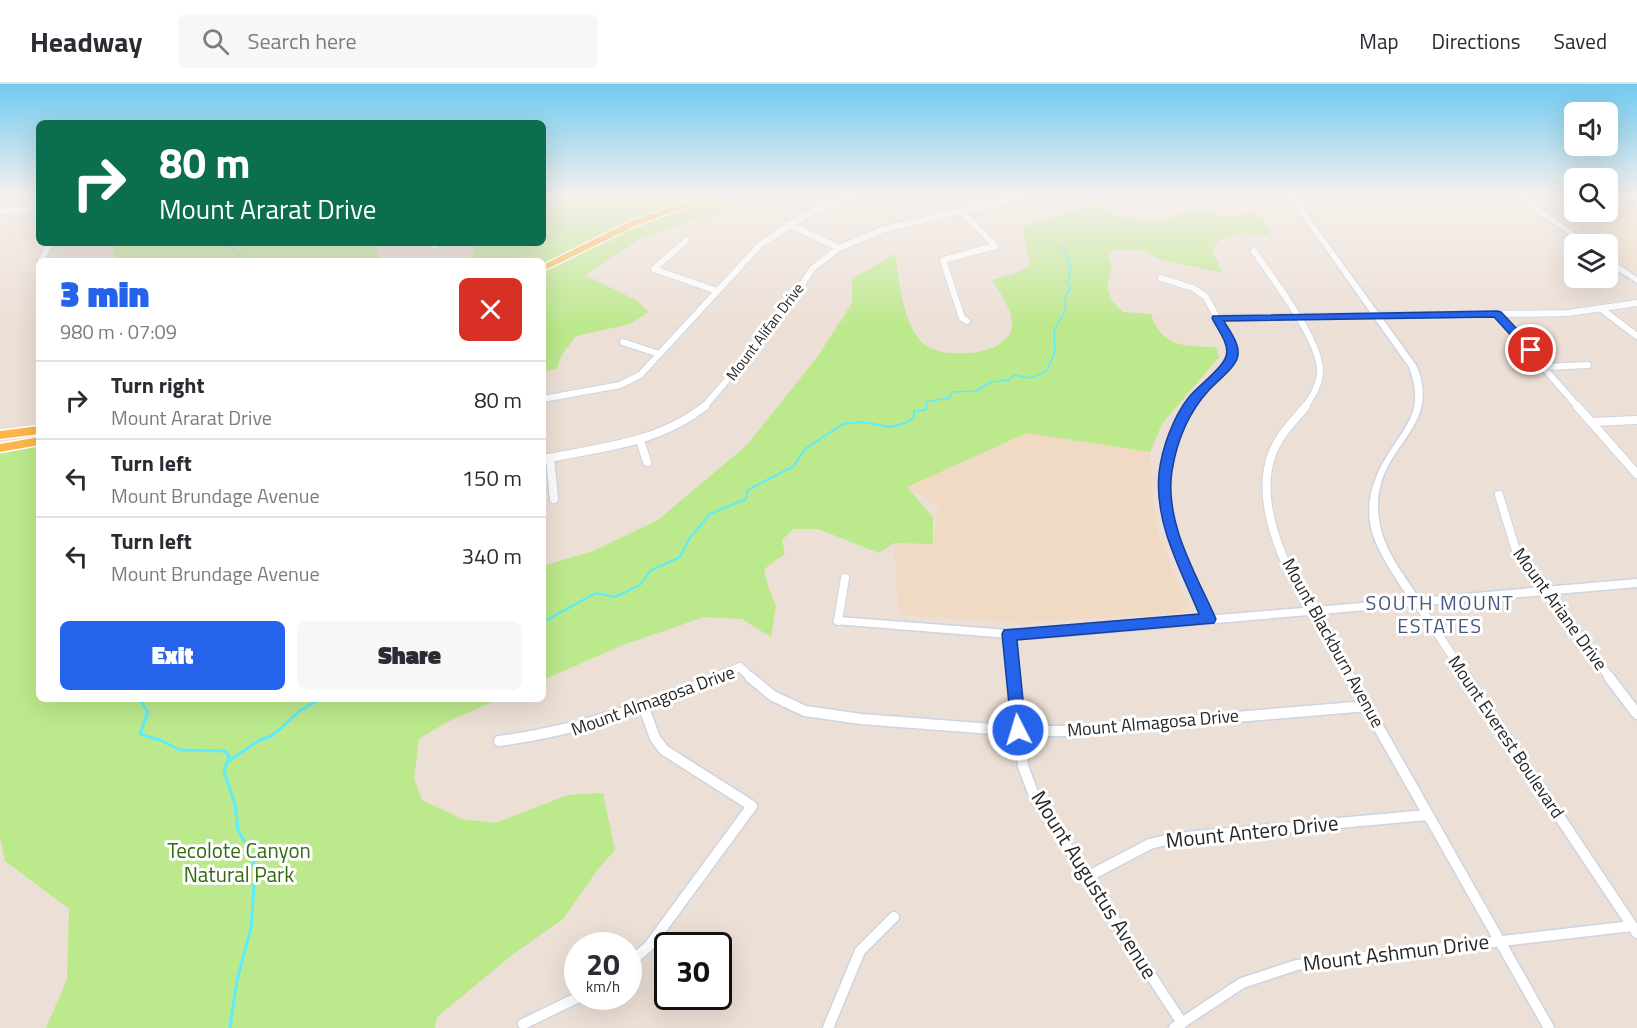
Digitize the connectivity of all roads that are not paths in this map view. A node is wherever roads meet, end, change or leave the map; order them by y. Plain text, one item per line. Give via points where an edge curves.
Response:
1 (587, 240) edge
2 (600, 240) edge
3 (687, 240) dead end
4 (767, 240) edge
5 (822, 240) edge
6 (858, 240) edge
7 (989, 240) edge
8 (1322, 240) edge
9 (839, 248) junction
10 (1254, 251) dead end
11 (546, 260) edge
12 (546, 267) edge
13 (1618, 267) edge
14 (1161, 278) dead end
15 (1637, 281) edge
16 (717, 291) junction
17 (1637, 303) edge
18 (1600, 308) junction
19 (1497, 314) junction
20 (1375, 315) junction
21 (1294, 316) junction
22 (1217, 318) junction
23 (967, 321) dead end
24 (1637, 336) edge
25 (623, 342) dead end
26 (659, 354) junction
27 (1588, 365) dead end
28 (1546, 367) junction
29 (546, 398) edge
30 (1637, 420) edge
31 (1592, 422) junction
32 (36, 432) edge
33 (36, 433) edge
34 (0, 435) edge
35 (0, 440) edge
36 (640, 440) junction
37 (36, 442) edge
38 (0, 448) edge
39 (546, 458) edge
40 (647, 462) dead end
41 (1637, 474) edge
42 (1499, 495) dead end
43 (554, 499) dead end
44 (845, 578) dead end
45 (1637, 583) edge
46 (1543, 591) junction
47 (1416, 601) junction
48 (1312, 610) junction
49 (1209, 619) junction
50 (838, 621) joint
51 (1009, 634) junction
52 (1367, 706) junction
53 (644, 708) junction
54 (1637, 714) edge
55 (1018, 730) junction
56 (499, 741) dead end
57 (1427, 815) junction
58 (1086, 878) junction
59 (894, 918) dead end
60 (1635, 930) edge
61 (1498, 940) junction
62 (642, 952) edge
63 (564, 1004) edge
64 (523, 1024) dead end
65 (1178, 1026) edge
66 (828, 1028) edge
67 (1549, 1028) edge

1 - 11 main road
2 - 12 main road
3 - 16 street via 654,269
4 - 16 street
5 - 9 street
6 - 9 street, Mount Alifan Drive
7 - 23 street via 995,246 943,260 962,318
8 - 20 street, Mount Everest Boulevard
9 - 36 street, Mount Alifan Drive via 812,269 782,316 711,401 679,424
10 - 21 street, Mount Blackburn Avenue
13 - 15 main road
14 - 22 street via 1202,294
16 - 26 street
17 - 18 street
18 - 19 street via 1568,313
18 - 24 street
19 - 20 street
19 - 28 street
20 - 21 street
20 - 47 street, Mount Everest Boulevard via 1413,367 1419,387 1414,420 1380,472 1372,497 1382,546
21 - 22 street
21 - 48 street, Mount Blackburn Avenue via 1312,342 1320,368 1311,400 1271,455 1266,478 1267,502 1290,568
22 - 49 street via 1233,348 1231,359 1193,400 1178,426 1166,473 1166,501 1173,535
25 - 26 street
26 - 29 street via 640,375 620,385
27 - 28 street
28 - 31 street
30 - 31 street
31 - 41 street
32 - 34 main road
33 - 35 main road
36 - 39 street, Mount Alifan Drive
36 - 40 street
37 - 38 main road
39 - 43 street
42 - 46 street, Mount Ariane Drive via 1518,557
44 - 50 street
45 - 46 street
46 - 47 street
46 - 54 street, Mount Ariane Drive
47 - 48 street
47 - 60 street, Mount Everest Boulevard
48 - 49 street
48 - 52 street, Mount Blackburn Avenue
49 - 51 street
50 - 51 street
51 - 55 street, Mount Augustus Avenue
52 - 55 street, Mount Almagosa Drive via 1070,731
52 - 57 street, Mount Blackburn Avenue
53 - 55 street, Mount Almagosa Drive via 740,667 767,692 805,711
53 - 56 street, Mount Almagosa Drive via 571,731
53 - 62 street via 664,750 752,806
55 - 58 street, Mount Augustus Avenue via 1023,765 1035,798
57 - 58 street, Mount Antero Drive via 1175,838 1150,844
57 - 61 street, Mount Blackburn Avenue
58 - 65 street, Mount Augustus Avenue
59 - 66 street via 860,951
60 - 61 street, Mount Ashmun Drive
61 - 65 street, Mount Ashmun Drive via 1298,964 1242,983
61 - 67 street, Mount Blackburn Avenue
63 - 64 street

